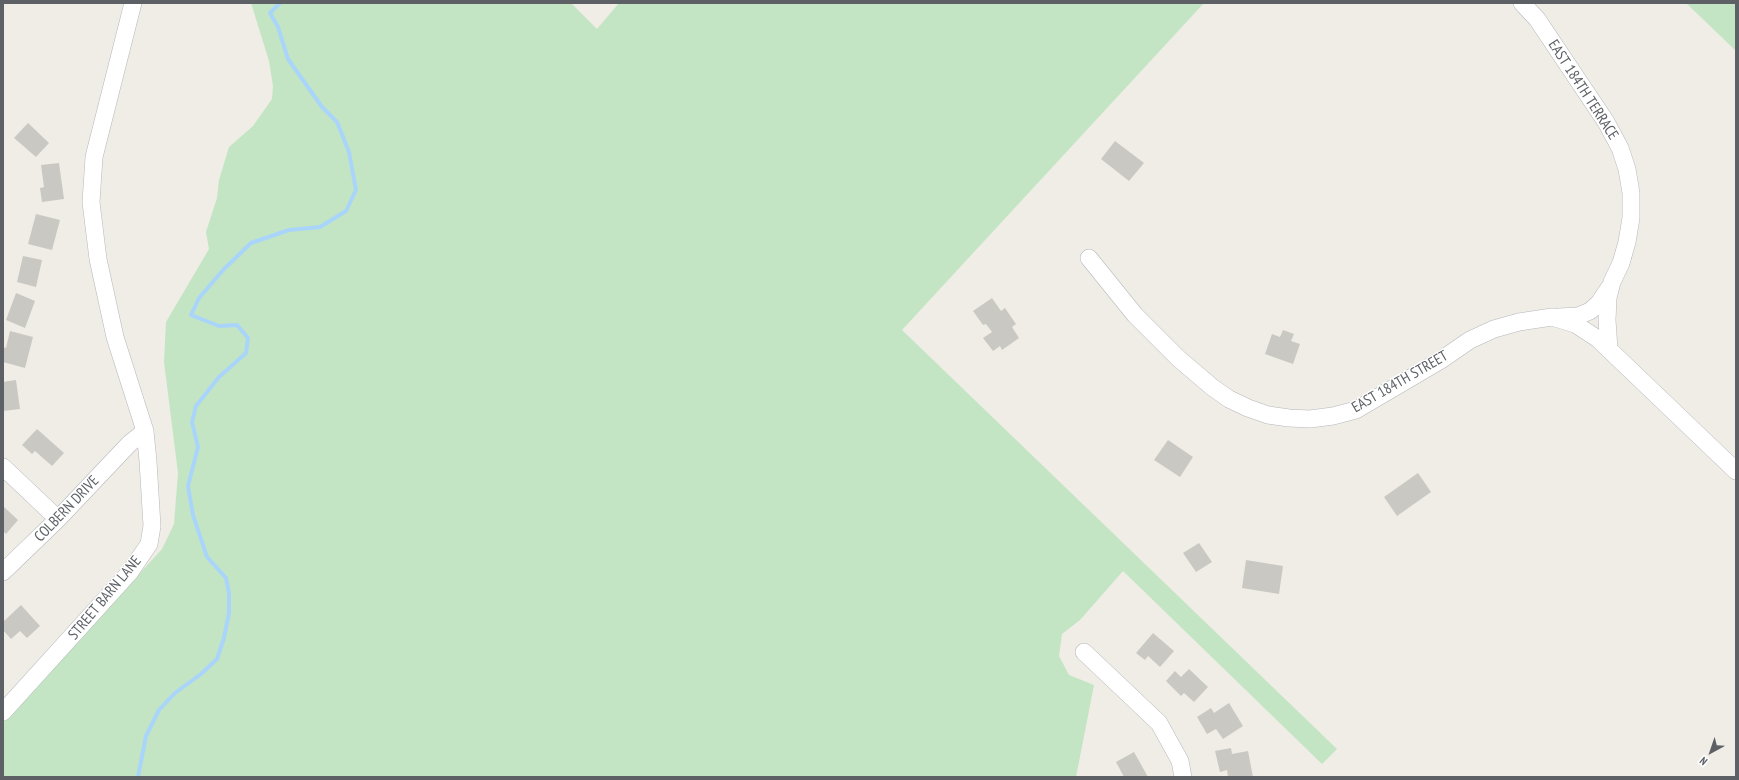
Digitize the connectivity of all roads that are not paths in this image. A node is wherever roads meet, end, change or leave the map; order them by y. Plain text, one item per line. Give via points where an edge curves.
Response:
1 (133, 3) edge
2 (1522, 3) edge
3 (1089, 258) dead end
4 (1612, 282) junction
5 (1552, 317) junction
6 (1609, 349) junction
7 (145, 431) junction
8 (3, 467) edge
9 (1736, 471) edge
10 (58, 519) junction
11 (3, 572) edge
12 (1084, 652) dead end
13 (3, 712) edge
14 (1183, 777) edge

1 - 7 street, STREET BARN LANE via 94,157 91,202 98,259 115,337
2 - 4 street, EAST 184TH TERRACE via 1537,19 1606,122 1620,148 1627,169 1631,193 1631,218 1621,263
3 - 5 street, EAST 184TH STREET via 1145,327 1212,387 1248,408 1289,418 1310,419 1356,410 1470,340 1494,329
4 - 5 street, EAST 184TH STREET via 1599,303 1590,310 1578,316
4 - 6 street, EAST 184TH TERRACE via 1607,320
5 - 6 street, EAST 184TH STREET via 1582,328
6 - 9 street, EAST 184TH STREET
7 - 10 street, COLBERN DRIVE via 129,444
7 - 13 street, STREET BARN LANE via 152,526 149,544 130,572
8 - 10 street
10 - 11 street, COLBERN DRIVE
12 - 14 street via 1159,723 1180,761

